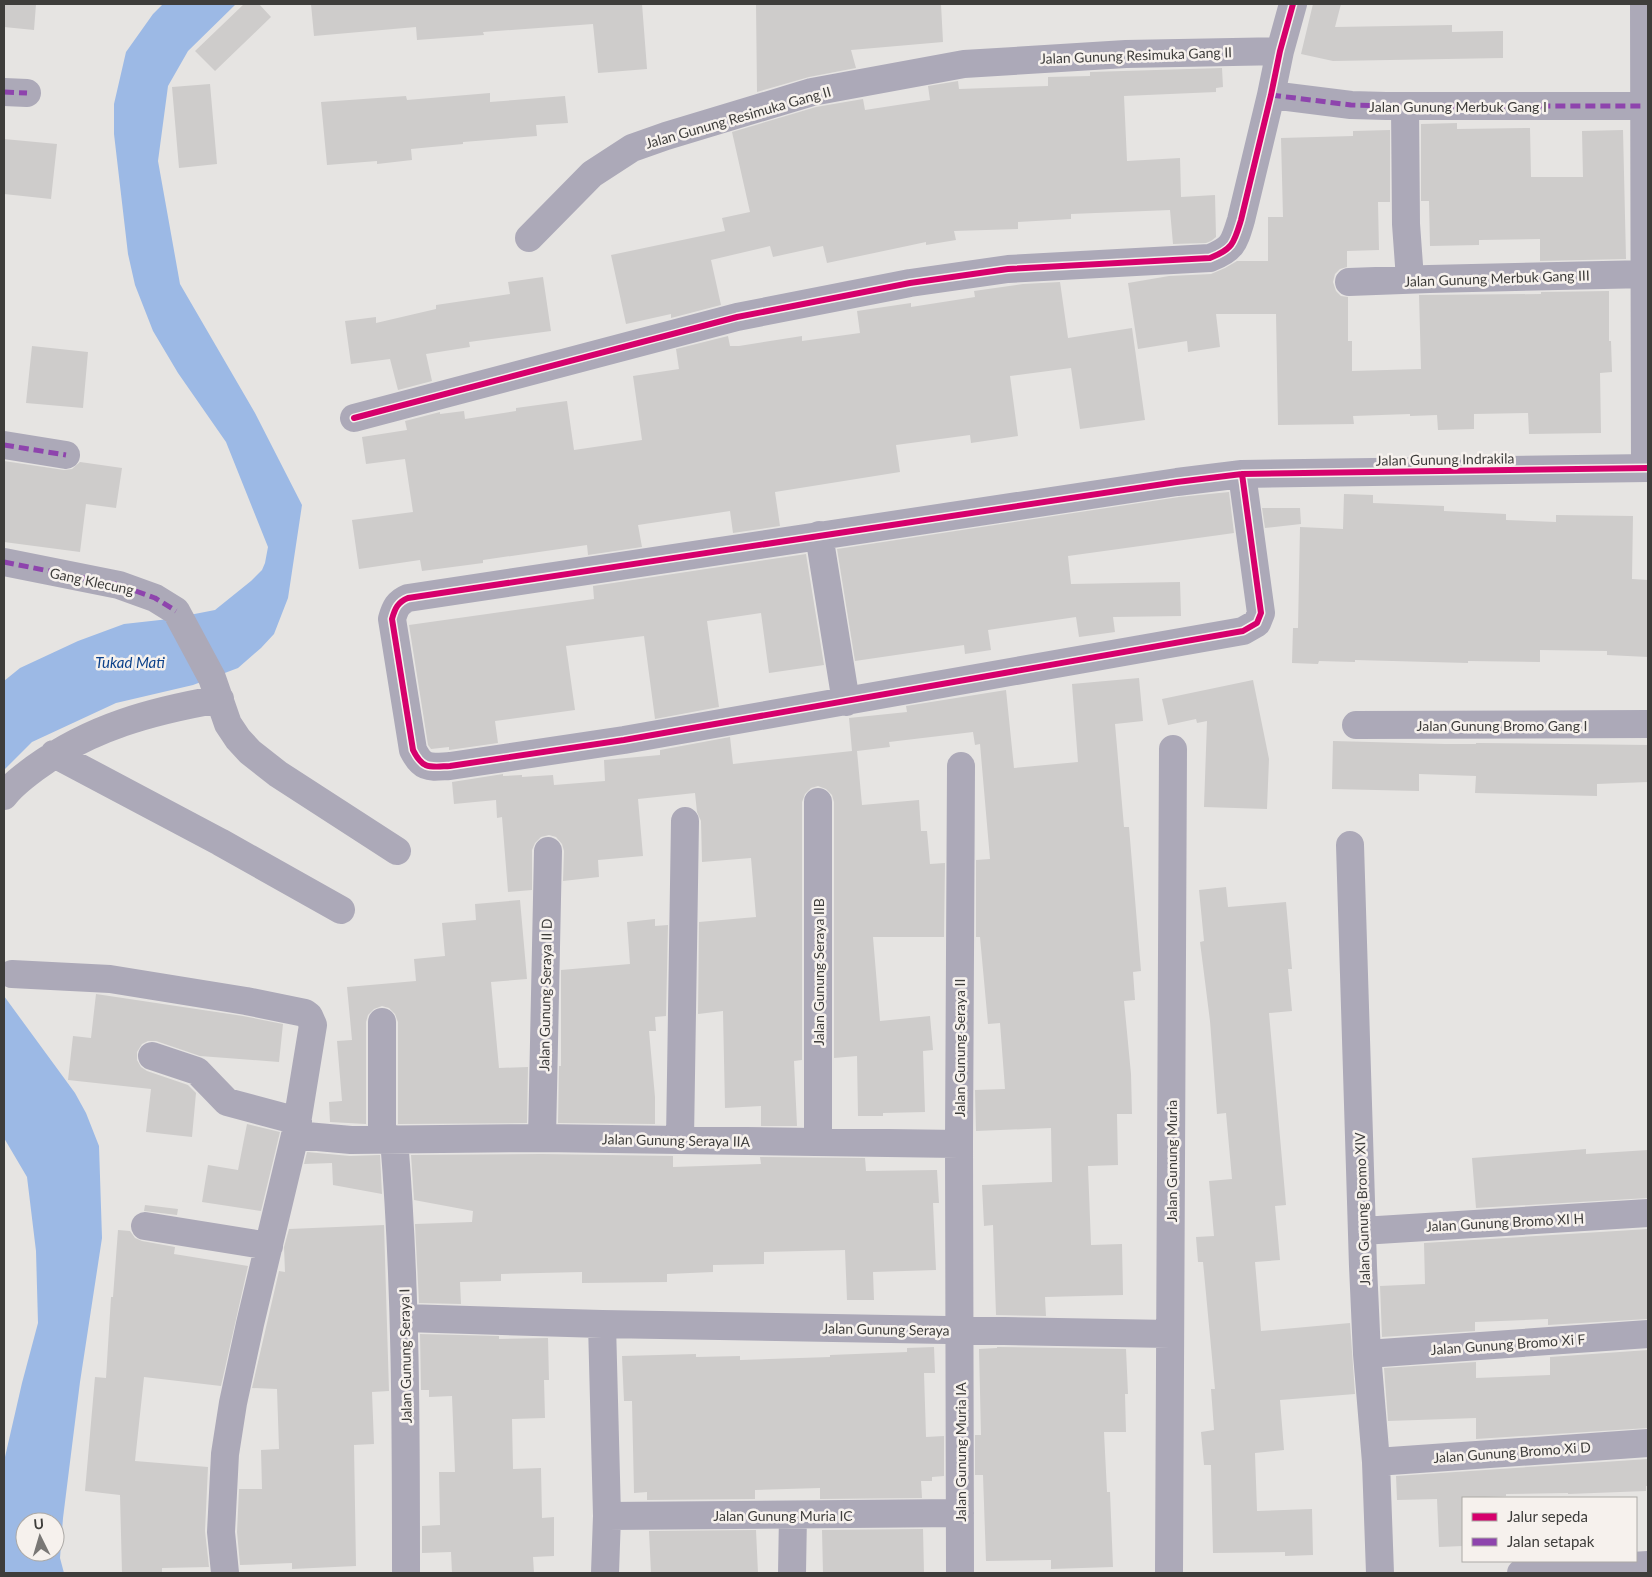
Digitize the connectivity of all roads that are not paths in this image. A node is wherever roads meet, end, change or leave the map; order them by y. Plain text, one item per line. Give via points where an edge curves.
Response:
1 (1293, 4) edge
2 (1644, 4) edge
3 (1280, 51) junction
4 (1271, 95) junction
5 (1406, 106) junction
6 (1644, 106) junction
7 (528, 238) dead end
8 (1647, 274) edge
9 (1410, 279) junction
10 (1349, 282) dead end
11 (354, 418) dead end
12 (4, 445) edge
13 (66, 455) dead end
14 (1647, 468) edge
15 (1242, 474) junction
16 (819, 535) junction
17 (4, 562) edge
18 (216, 688) junction
19 (846, 702) junction
20 (1648, 724) edge
21 (1356, 725) dead end
22 (1173, 749) dead end
23 (54, 754) junction
24 (961, 766) dead end
25 (4, 796) edge
26 (818, 802) dead end
27 (685, 821) dead end
28 (1350, 845) dead end
29 (397, 851) dead end
30 (548, 851) dead end
31 (341, 910) dead end
32 (12, 974) dead end
33 (382, 1022) dead end
34 (152, 1056) dead end
35 (296, 1128) junction
36 (542, 1138) junction
37 (388, 1140) junction
38 (680, 1140) junction
39 (818, 1142) junction
40 (958, 1144) junction
41 (1648, 1213) edge
42 (145, 1226) dead end
43 (1362, 1231) junction
44 (269, 1246) junction
45 (405, 1318) junction
46 (602, 1324) junction
47 (960, 1330) junction
48 (1170, 1334) junction
49 (1648, 1334) edge
50 (1367, 1354) junction
51 (1648, 1443) edge
52 (1376, 1462) junction
53 (960, 1514) junction
54 (794, 1515) junction
55 (606, 1516) junction
56 (1648, 1565) edge
57 (225, 1573) edge
58 (406, 1573) edge
59 (605, 1573) edge
60 (792, 1573) edge
61 (960, 1573) edge
62 (1169, 1573) edge
63 (1380, 1573) edge
64 (1521, 1573) edge

1 - 3 street
2 - 6 street
3 - 4 street
3 - 7 street, Jalan Gunung Resimuka Gang II via 1126,54 964,64 812,92 632,148 592,174
4 - 5 street, Jalan Gunung Merbuk Gang I via 1351,105
4 - 11 street via 1236,236 1227,251 1210,258 1008,269 910,284 737,317
5 - 6 street, Jalan Gunung Merbuk Gang I
5 - 9 street
6 - 8 street
8 - 9 street, Jalan Gunung Merbuk Gang III
8 - 14 street
9 - 10 street, Jalan Gunung Merbuk Gang III
12 - 13 street
14 - 15 street, Jalan Gunung Indrakila
15 - 16 street, Jalan Gunung Indrakila
15 - 19 street via 1261,613 1257,623 1243,632
16 - 19 street
16 - 19 street, Jalan Gunung Indrakila via 400,601 392,619 413,750 418,761 431,767 624,740
17 - 18 street, Gang Klecung via 119,585 155,598 176,611
18 - 23 street via 180,706 104,728
18 - 29 street via 228,724 250,752 278,774
20 - 21 street, Jalan Gunung Bromo Gang I
22 - 48 street, Jalan Gunung Muria
23 - 25 street via 11,786
23 - 31 street
24 - 40 street, Jalan Gunung Seraya II
26 - 39 street, Jalan Gunung Seraya IIB
27 - 38 street
28 - 43 street, Jalan Gunung Bromo XIV
30 - 36 street, Jalan Gunung Seraya II D
32 - 35 street via 110,980 305,1013 313,1025
33 - 37 street, Jalan Gunung Seraya I
34 - 35 street, Jalan Gunung Seraya IIA via 197,1070 227,1102
35 - 37 street, Jalan Gunung Seraya IIA via 351,1140
35 - 44 street
36 - 37 street, Jalan Gunung Seraya IIA
36 - 38 street, Jalan Gunung Seraya IIA
37 - 45 street, Jalan Gunung Seraya I via 400,1210
38 - 39 street, Jalan Gunung Seraya IIA
39 - 40 street, Jalan Gunung Seraya IIA
40 - 47 street, Jalan Gunung Seraya II
41 - 43 street, Jalan Gunung Bromo XI H
42 - 44 street
43 - 50 street, Jalan Gunung Bromo XIV
44 - 57 street via 235,1394 225,1454 221,1532
45 - 46 street, Jalan Gunung Seraya
45 - 58 street, Jalan Gunung Seraya I
46 - 47 street, Jalan Gunung Seraya
46 - 55 street
47 - 48 street, Jalan Gunung Seraya
47 - 53 street, Jalan Gunung Muria IA
48 - 62 street, Jalan Gunung Muria
49 - 50 street, Jalan Gunung Bromo Xi F
50 - 52 street, Jalan Gunung Bromo XIV
51 - 52 street, Jalan Gunung Bromo Xi D
52 - 63 street, Jalan Gunung Bromo XIV
53 - 54 street, Jalan Gunung Muria IC
53 - 61 street, Jalan Gunung Muria IA
54 - 55 street, Jalan Gunung Muria IC
54 - 60 street
55 - 59 street
56 - 64 street

